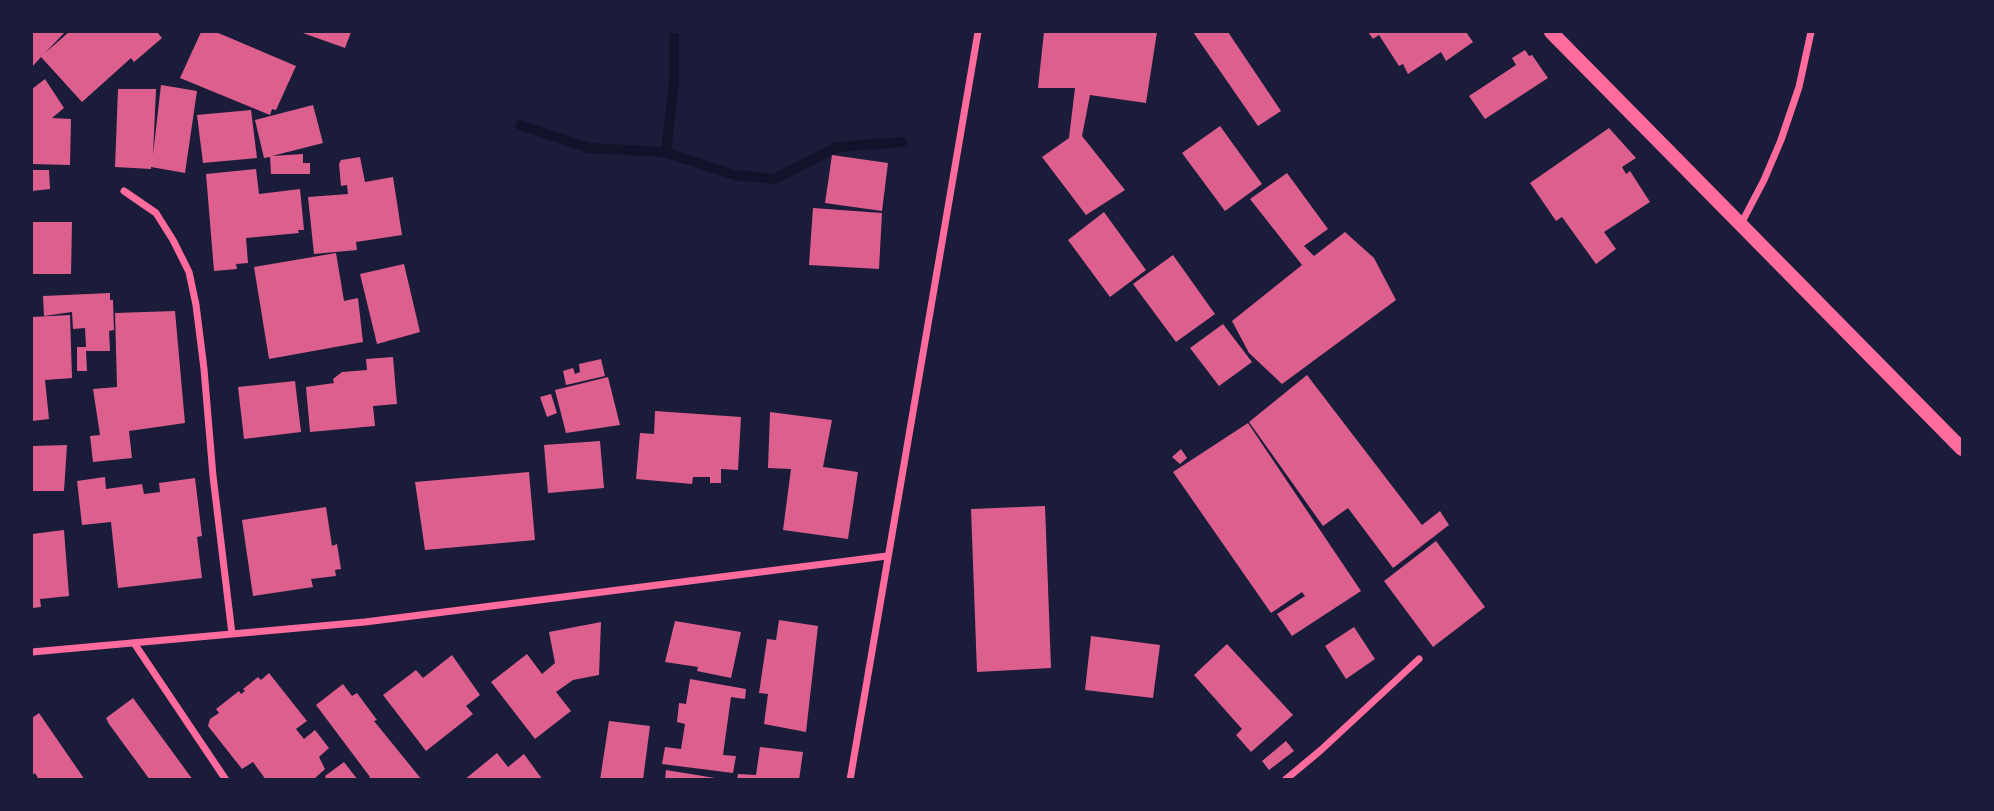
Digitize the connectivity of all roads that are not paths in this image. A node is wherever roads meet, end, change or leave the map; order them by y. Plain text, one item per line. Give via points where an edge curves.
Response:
1 (978, 32) edge
2 (1551, 32) edge
3 (1811, 32) edge
4 (124, 191) dead end
5 (1741, 224) junction
6 (1962, 449) edge
7 (887, 556) junction
8 (232, 634) junction
9 (134, 643) junction
10 (32, 652) edge
11 (1419, 659) dead end
12 (226, 779) edge
13 (850, 779) edge
14 (1285, 779) edge

1 - 7 street
2 - 5 main road
3 - 5 street via 1781,140
4 - 8 street via 156,213 189,272 198,317
5 - 6 main road
7 - 8 street via 365,622
7 - 13 street
8 - 9 street
9 - 10 street
9 - 12 street
11 - 14 street

